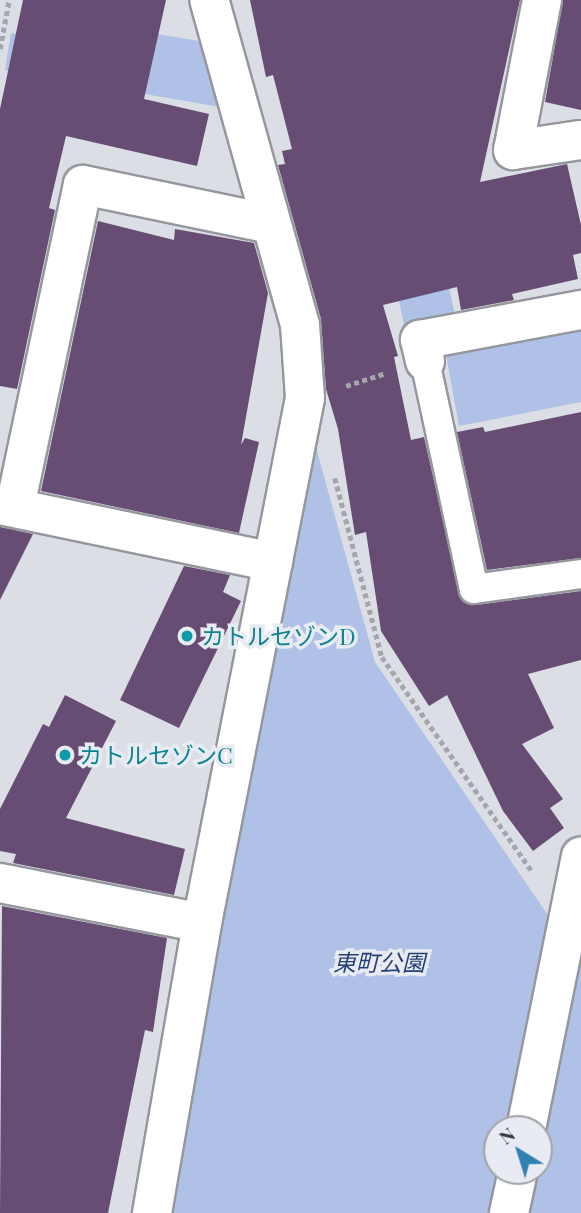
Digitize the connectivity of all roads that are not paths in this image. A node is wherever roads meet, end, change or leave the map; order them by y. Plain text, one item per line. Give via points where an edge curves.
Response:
1 (209, 0) edge
2 (542, 0) edge
3 (581, 140) edge
4 (271, 224) junction
5 (581, 310) edge
6 (425, 361) joint
7 (8, 506) edge
8 (273, 562) junction
9 (581, 574) edge
10 (581, 856) edge
11 (0, 883) edge
12 (202, 923) junction
13 (529, 1115) edge
14 (515, 1185) edge
15 (152, 1213) edge
16 (509, 1213) edge

1 - 4 street
2 - 3 street via 513,150
4 - 7 street via 83,185
4 - 8 street via 300,325 305,398
5 - 6 street via 420,340
6 - 9 lane via 474,589
7 - 8 street
8 - 12 street
10 - 13 street
11 - 12 street
12 - 15 street
14 - 16 street

